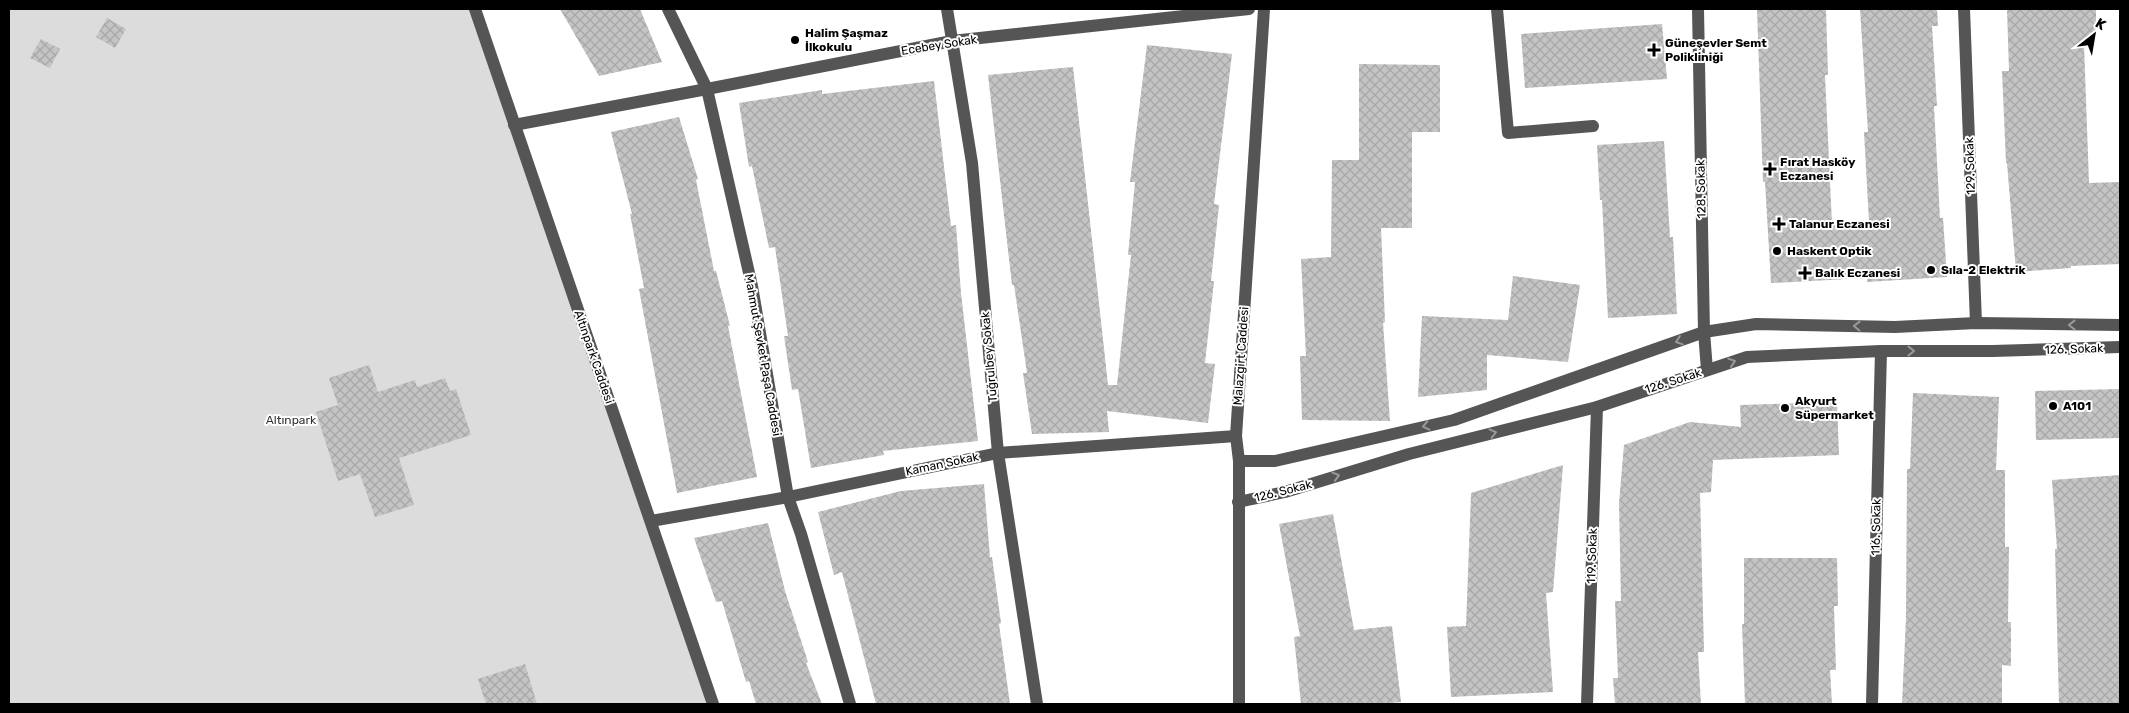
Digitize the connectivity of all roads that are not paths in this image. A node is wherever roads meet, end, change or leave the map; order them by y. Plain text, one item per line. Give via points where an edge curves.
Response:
1 (475, 9) edge
2 (668, 9) edge
3 (947, 9) edge
4 (1249, 9) edge
5 (1264, 9) edge
6 (1497, 9) edge
7 (1698, 9) edge
8 (1964, 9) edge
9 (952, 41) junction
10 (707, 90) junction
11 (514, 125) junction
12 (1593, 126) dead end
13 (1976, 323) junction
14 (2120, 325) edge
15 (1704, 332) junction
16 (2120, 347) edge
17 (1881, 351) junction
18 (1707, 370) junction
19 (1597, 407) junction
20 (1236, 436) junction
21 (998, 452) junction
22 (1239, 461) junction
23 (788, 497) junction
24 (1238, 502) junction
25 (651, 521) junction
26 (713, 704) edge
27 (850, 704) edge
28 (1037, 704) edge
29 (1239, 704) edge
30 (1587, 704) edge
31 (1872, 704) edge

1 - 11 street, Altınpark Caddesi
2 - 10 street, Mahmut Şevket Paşa Caddesi
3 - 9 street, Tuğrulbey Sokak
4 - 9 street, Ecebey Sokak
5 - 20 street, Malazgirt Caddesi
6 - 12 street via 1508,133
7 - 15 street, 128. Sokak
8 - 13 street, 129. Sokak
9 - 10 street, Ecebey Sokak
9 - 21 street, Tuğrulbey Sokak via 972,162
10 - 11 street, Ecebey Sokak
10 - 23 street, Mahmut Şevket Paşa Caddesi via 752,286
11 - 25 street, Altınpark Caddesi
14 -> 13 street, 126. Sokak
13 -> 15 street, 126. Sokak via 1895,327 1756,324
15 - 18 street, 128. Sokak
15 -> 22 street, 126. Sokak via 1454,420 1275,460
17 -> 16 street, 126. Sokak
18 -> 17 street, 126. Sokak via 1747,357
17 - 31 street, 116. Sokak
18 - 19 street, 126. Sokak
24 -> 19 street, 126. Sokak via 1284,492 1409,454
19 - 30 street, 119. Sokak
20 - 21 street, Kaman Sokak
20 - 22 street, Malazgirt Caddesi
21 - 23 street, Kaman Sokak
21 - 28 street, Tuğrulbey Sokak
22 - 24 street, Malazgirt Caddesi
23 - 25 street, Kaman Sokak
23 - 27 street, Mahmut Şevket Paşa Caddesi
24 - 29 street, Malazgirt Caddesi
25 - 26 street, Altınpark Caddesi

